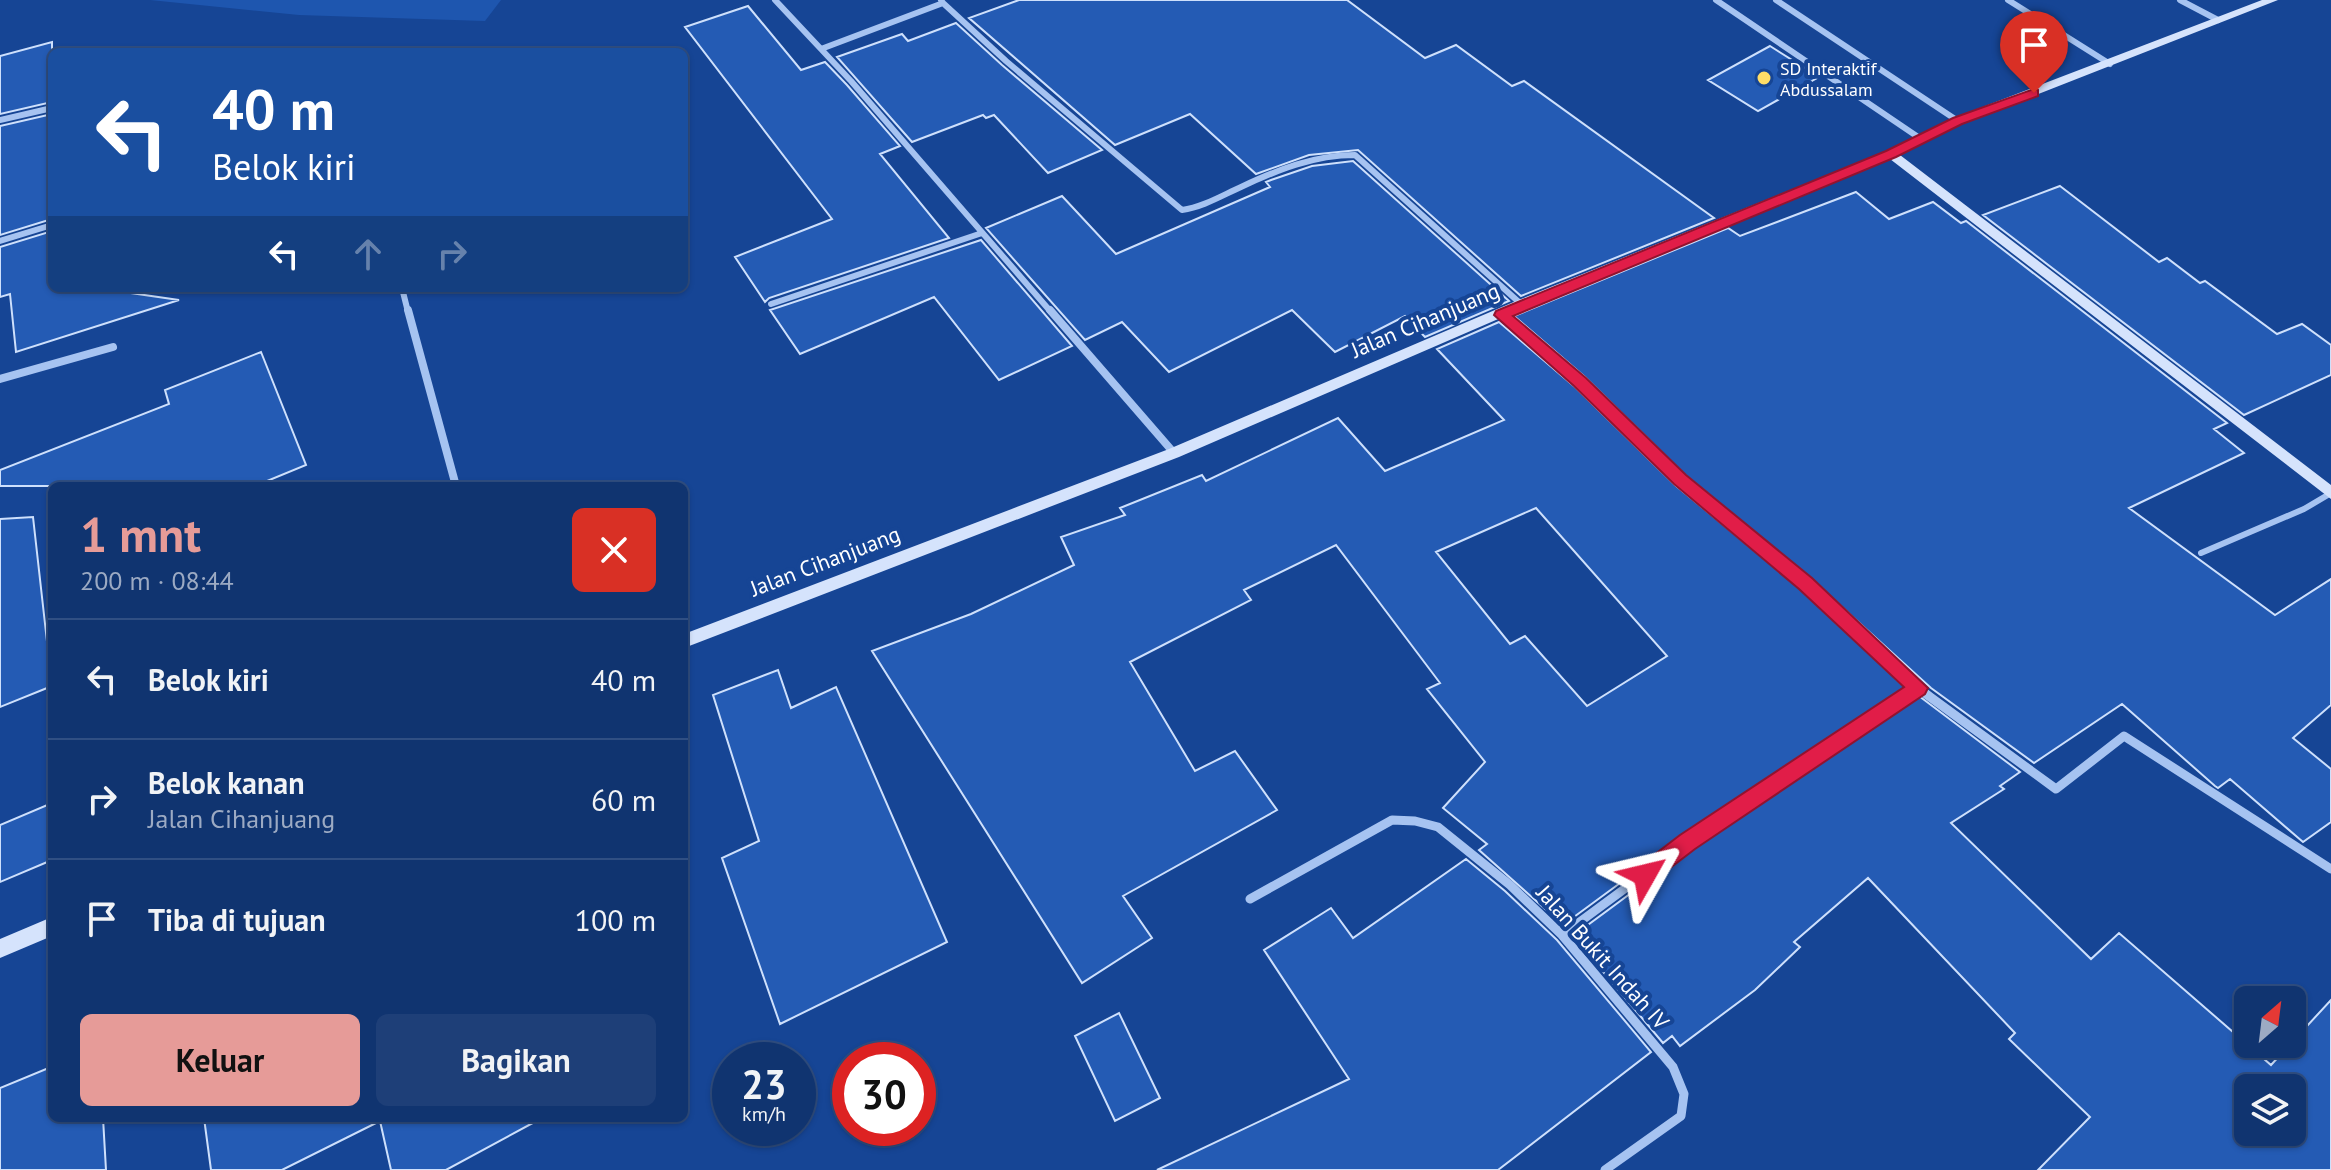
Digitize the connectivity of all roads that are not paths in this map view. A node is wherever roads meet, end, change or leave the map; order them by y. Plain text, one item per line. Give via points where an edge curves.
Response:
1 (775, 0) edge
2 (1716, 0) edge
3 (1776, 0) edge
4 (2008, 0) edge
5 (2180, 0) edge
6 (2270, 0) edge
7 (942, 1) edge
8 (2218, 20) junction
9 (821, 49) junction
10 (2110, 64) junction
11 (48, 109) edge
12 (0, 120) edge
13 (1958, 121) junction
14 (1921, 139) junction
15 (1891, 154) junction
16 (48, 226) edge
17 (982, 233) junction
18 (0, 241) edge
19 (403, 292) edge
20 (771, 304) dead end
21 (1521, 304) junction
22 (1502, 315) junction
23 (113, 347) dead end
24 (0, 379) edge
25 (1174, 453) junction
26 (455, 482) edge
27 (2331, 493) edge
28 (2201, 553) dead end
29 (688, 639) edge
30 (1918, 688) junction
31 (2331, 869) edge
32 (1250, 899) dead end
33 (48, 928) edge
34 (1562, 935) junction
35 (0, 949) edge
36 (1605, 1170) edge

1 - 9 street
2 - 14 street
3 - 13 street
4 - 10 street
5 - 8 street
6 - 8 main road, Jalan Cihanjuang
7 - 9 street
7 - 21 street via 1182,210 1196,209 1260,178 1322,157 1355,155
8 - 10 main road, Jalan Cihanjuang
9 - 17 street
10 - 13 main road, Jalan Cihanjuang
11 - 12 street
13 - 14 main road, Jalan Cihanjuang
14 - 15 main road, Jalan Cihanjuang
15 - 21 main road, Jalan Cihanjuang
15 - 27 main road
16 - 18 street
17 - 20 street
17 - 25 street
19 - 26 street
21 - 22 main road, Jalan Cihanjuang
22 - 25 main road, Jalan Cihanjuang
22 - 30 street via 1680,480 1806,584
23 - 24 street
25 - 29 main road, Jalan Cihanjuang
27 - 28 lane
30 - 31 street via 2056,789 2124,736
30 - 34 street via 1688,842
32 - 34 street, Jalan Bukit Indah IV via 1392,820 1415,821 1438,827 1459,842
33 - 35 main road
34 - 36 street, Jalan Bukit Indah IV via 1673,1067 1684,1094 1681,1116

